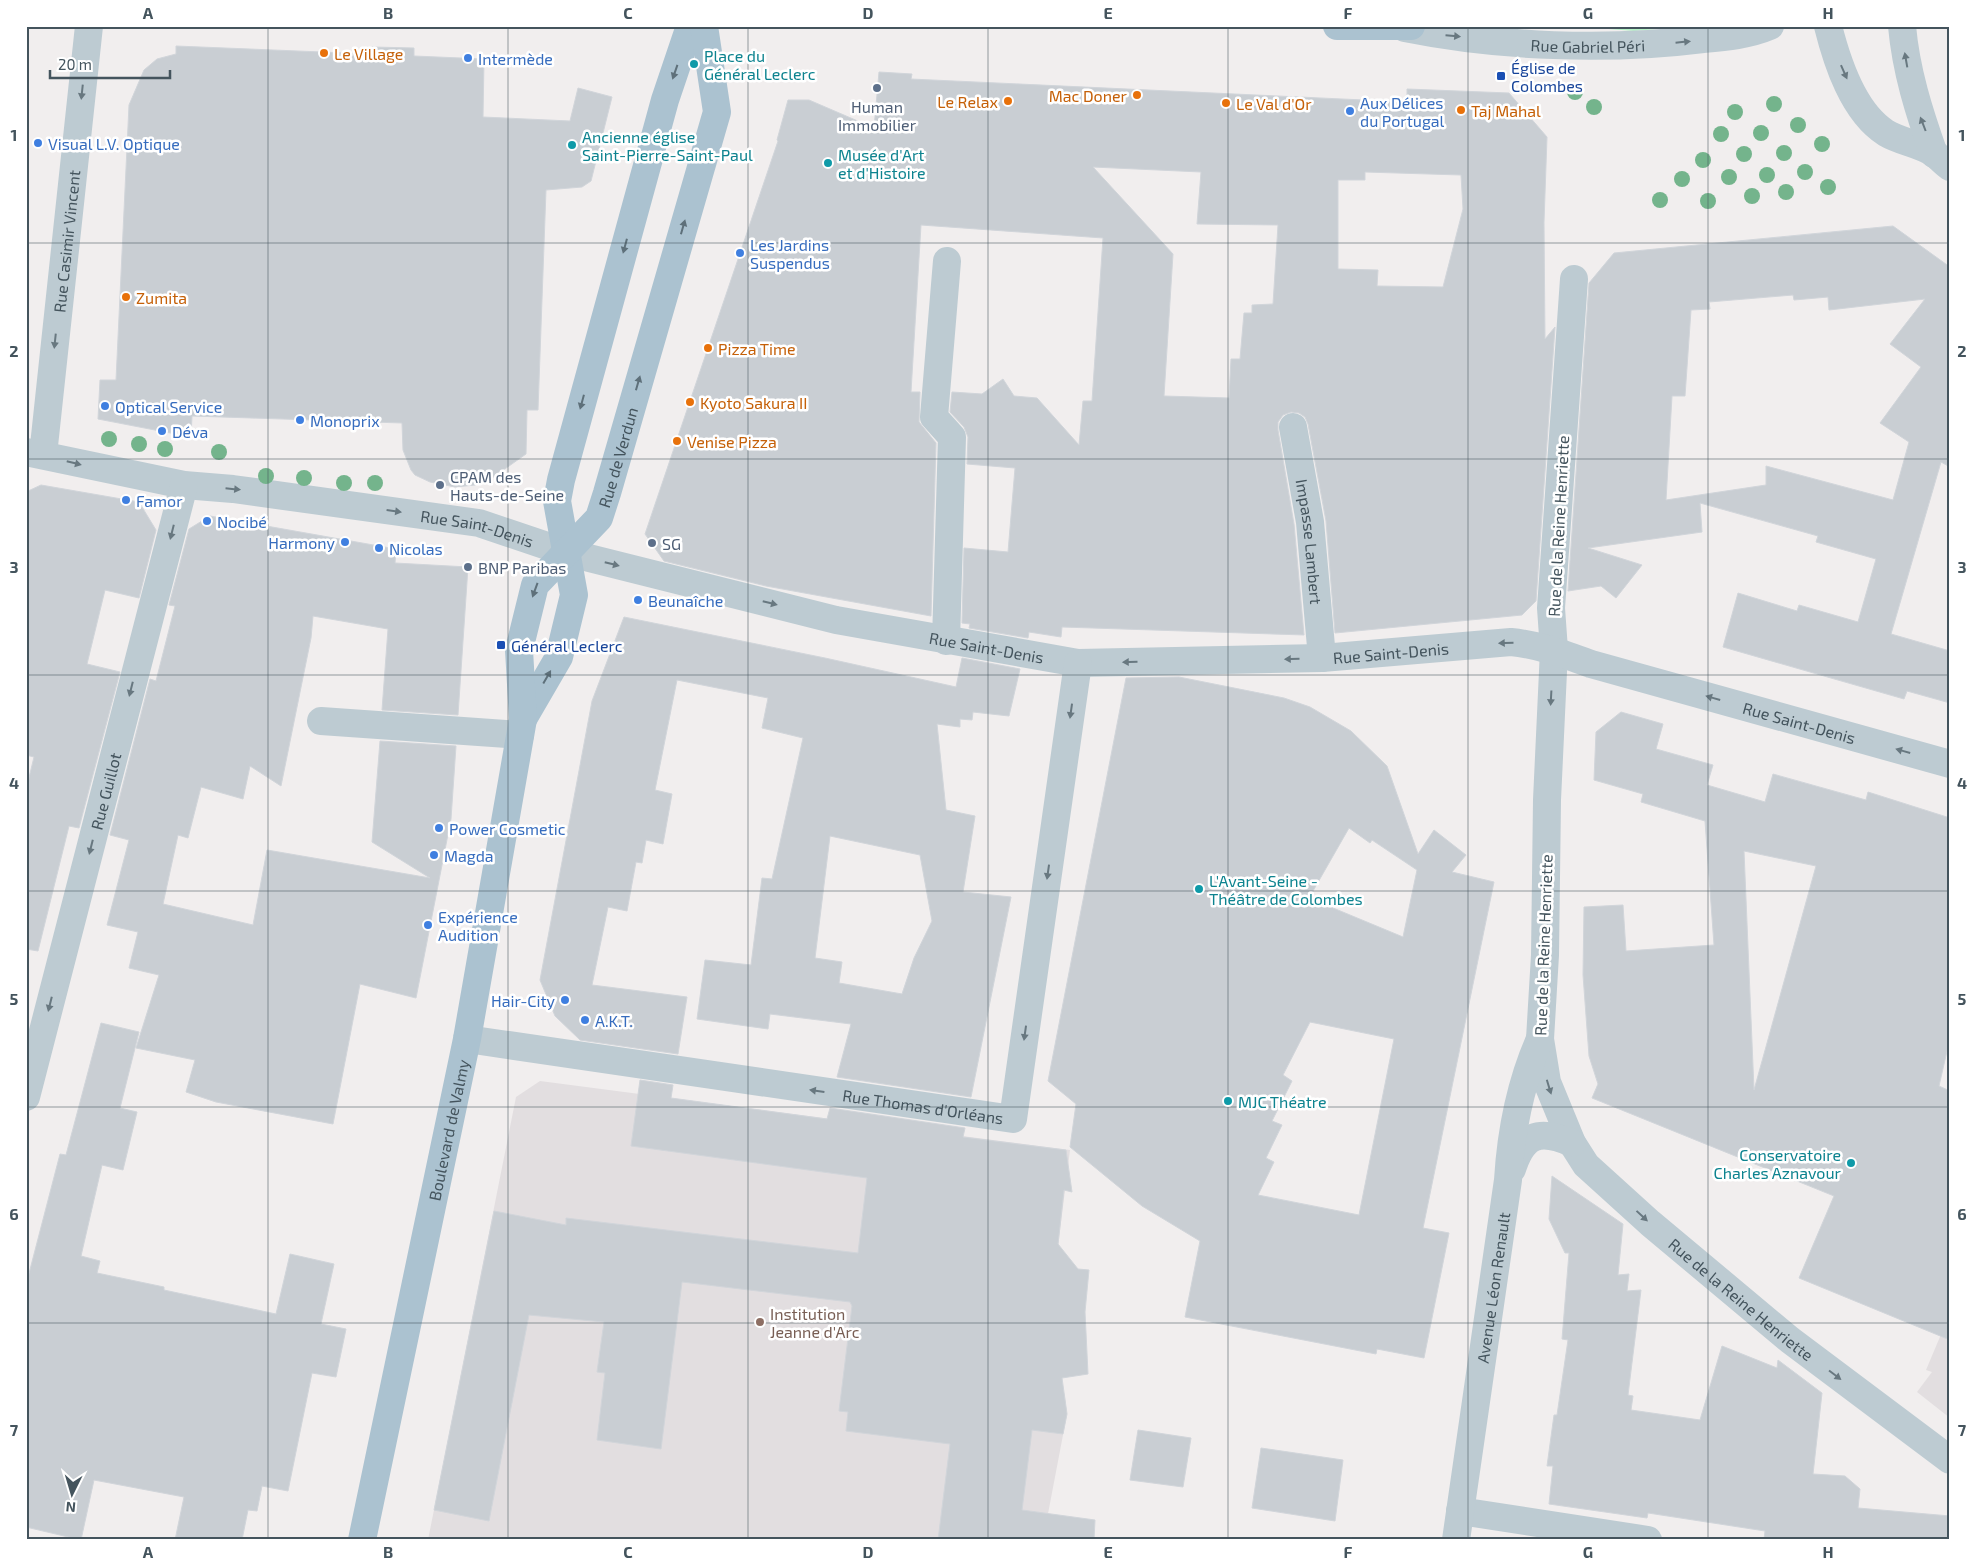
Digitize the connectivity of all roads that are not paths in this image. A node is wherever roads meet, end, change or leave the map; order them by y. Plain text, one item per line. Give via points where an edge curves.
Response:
1 (89, 26) edge
2 (690, 26) edge
3 (704, 26) edge
4 (1337, 26) edge
5 (1770, 26) edge
6 (1828, 26) edge
7 (1902, 26) edge
8 (1408, 27) edge
9 (1942, 160) edge
10 (947, 261) dead end
11 (1574, 278) dead end
12 (1293, 427) dead end
13 (35, 454) edge
14 (184, 485) junction
15 (565, 552) junction
16 (946, 641) junction
17 (1554, 650) junction
18 (1322, 658) junction
19 (1078, 663) junction
20 (321, 721) dead end
21 (521, 727) junction
22 (1950, 764) edge
23 (467, 1039) junction
24 (1540, 1039) junction
25 (26, 1097) edge
26 (1572, 1143) junction
27 (1508, 1180) junction
28 (1950, 1460) edge
29 (1460, 1510) junction
30 (362, 1540) edge
31 (1456, 1540) edge
32 (1648, 1540) edge

1 -> 13 street, Rue Casimir Vincent
2 -> 15 main road via 665,100 561,480 557,501
15 -> 3 main road, Rue de Verdun via 599,518 717,112
4 - 8 main road, Rue Gabriel Péri
8 -> 5 street, Rue Gabriel Péri via 1439,35 1544,44 1634,46 1734,35
6 -> 9 street via 1850,85 1869,117 1898,140
9 -> 7 street via 1918,108 1905,59
10 - 16 street via 934,417 952,437
11 - 17 street, Rue de la Reine Henriette via 1551,608
12 - 18 street, Impasse Lambert via 1310,522
13 -> 14 street, Rue Saint-Denis
14 -> 15 street, Rue Saint-Denis via 234,488 479,523
14 -> 25 street, Rue Guillot
15 -> 16 street, Rue Saint-Denis via 836,620
21 -> 15 main road, Boulevard de Valmy via 561,648 574,595
15 -> 21 main road, Boulevard de Valmy via 535,585 519,650
16 - 19 street, Rue Saint-Denis
17 -> 18 street, Rue Saint-Denis via 1511,642
22 -> 17 street, Rue Saint-Denis via 1591,664
17 -> 24 street, Rue de la Reine Henriette via 1546,800 1545,955
18 -> 19 street, Rue Saint-Denis
19 -> 23 street, Rue Thomas d'Orléans via 1013,1119
20 - 21 street
21 - 23 main road, Boulevard de Valmy
23 - 30 main road, Boulevard de Valmy
24 -> 26 street, Rue de la Reine Henriette via 1548,1082
24 - 27 street, Avenue Léon Renault via 1525,1074 1510,1150
26 - 27 street via 1546,1136 1524,1142
26 -> 28 street, Rue de la Reine Henriette via 1586,1165 1672,1242 1790,1340
27 - 29 street, Avenue Léon Renault
29 - 31 street, Avenue Léon Renault
29 - 32 street

